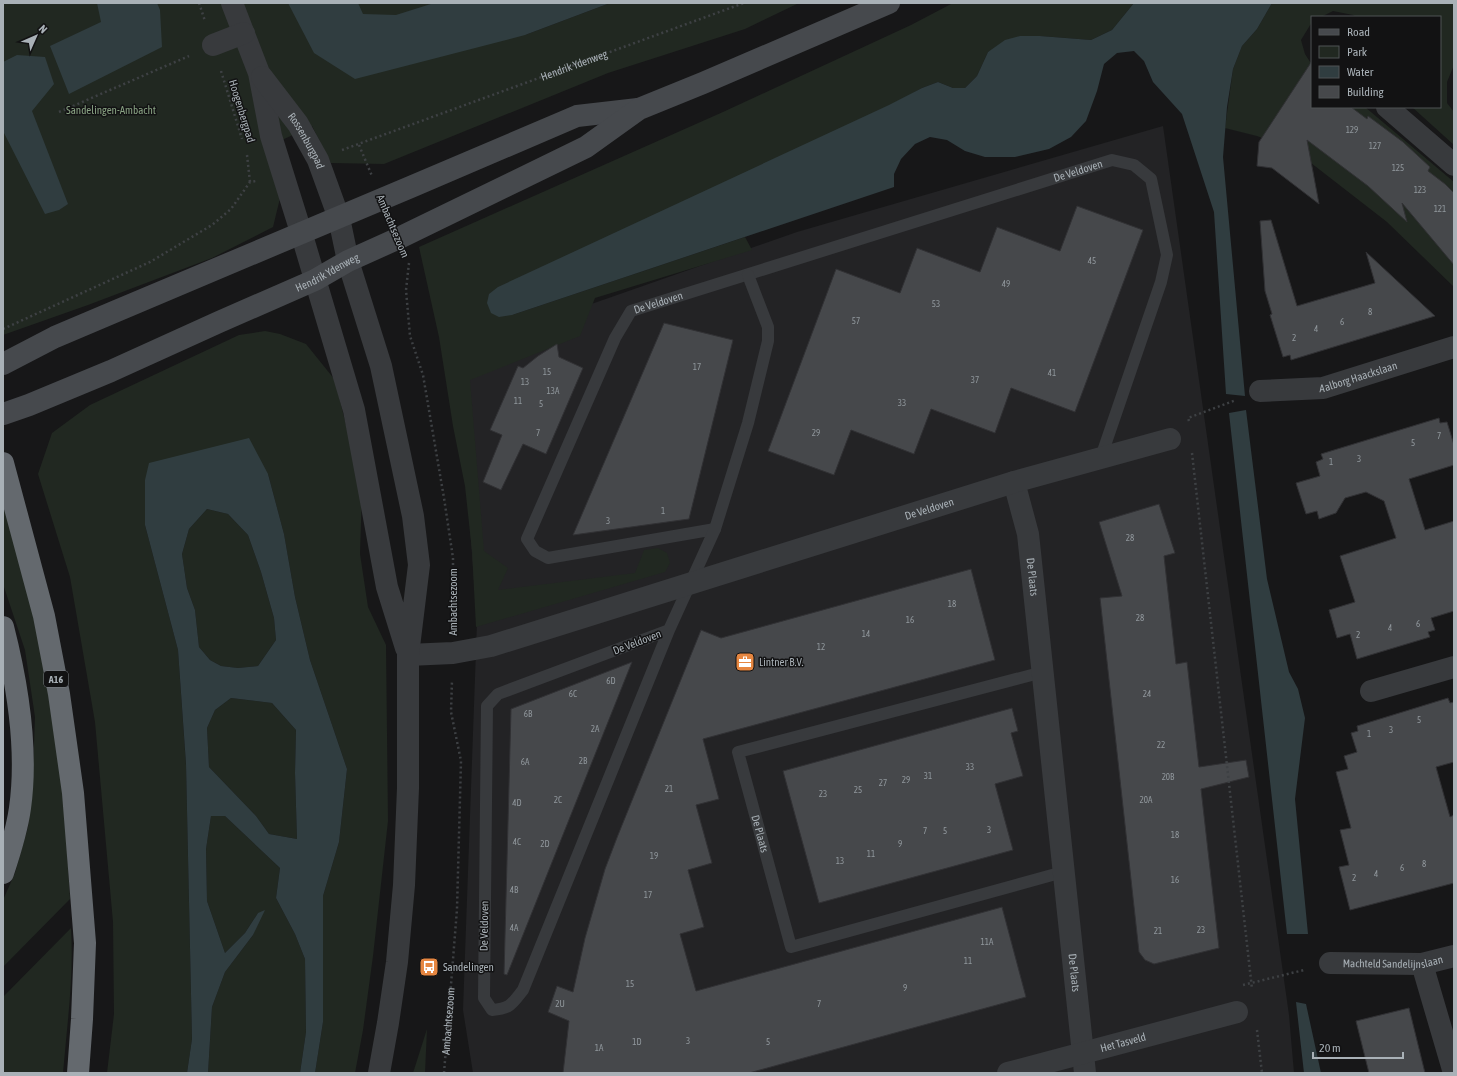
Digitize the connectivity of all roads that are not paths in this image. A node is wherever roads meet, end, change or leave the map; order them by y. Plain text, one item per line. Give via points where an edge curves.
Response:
1 (232, 3) edge
2 (889, 3) edge
3 (244, 34) junction
4 (213, 45) road end
5 (259, 73) junction
6 (1388, 108) edge
7 (639, 109) junction
8 (1454, 165) edge
9 (339, 218) junction
10 (301, 232) junction
11 (348, 261) junction
12 (748, 275) junction
13 (315, 280) junction
14 (1454, 347) edge
15 (3, 364) edge
16 (1260, 391) dead end
17 (3, 414) edge
18 (1170, 439) dead end
19 (1101, 457) junction
20 (3, 463) edge
21 (1014, 482) junction
22 (714, 529) junction
23 (690, 585) junction
24 (3, 627) edge
25 (669, 630) junction
26 (408, 655) junction
27 (1454, 667) edge
28 (1044, 672) junction
29 (1372, 691) dead end
30 (1063, 872) junction
31 (3, 873) edge
32 (1454, 956) edge
33 (1330, 963) road end
34 (1422, 964) junction
35 (1237, 1012) dead end
36 (1083, 1063) edge
37 (78, 1073) edge
38 (379, 1073) edge
39 (1008, 1073) edge
40 (1454, 1073) edge

1 - 3 street, Rossenburgpad
2 - 7 main road, Hendrik Ydenweg
3 - 4 street
3 - 5 street, Rossenburgpad
5 - 9 street, Rossenburgpad via 298,124 318,160
5 - 10 street, Rossenburgpad via 271,136
6 - 8 street
7 - 9 main road, Hendrik Ydenweg via 577,116
7 - 11 main road, Hendrik Ydenweg via 586,147
9 - 10 main road, Hendrik Ydenweg
9 - 11 street, Rossenburgpad
10 - 13 street, Rossenburgpad
10 - 15 main road, Hendrik Ydenweg via 55,337
11 - 13 main road, Hendrik Ydenweg
11 - 26 street via 381,366 413,516 419,565
12 - 19 lane, De Veldoven via 1112,160 1134,165 1151,179 1167,255 1161,282
12 - 22 lane, De Veldoven via 768,327 768,341 748,423
12 - 22 lane, De Veldoven via 630,311 615,338 527,539 535,551 548,558
13 - 17 main road, Hendrik Ydenweg via 111,372
13 - 26 street via 354,410 387,587
14 - 16 street, Aalborg Haackslaan via 1323,388
18 - 19 street, De Veldoven
19 - 21 street, De Veldoven
20 - 37 highway, A16 via 44,616 59,694 73,793 84,943
21 - 23 street, De Veldoven
21 - 28 street, De Plaats via 1028,534
22 - 23 lane, De Veldoven
23 - 25 lane, De Veldoven
23 - 26 street, De Veldoven via 491,646 453,653
24 - 31 highway via 11,658 23,759 20,808
25 - 25 lane, De Veldoven via 498,694 487,706 484,998 492,1010 505,1009 523,990
26 - 38 street via 408,796 404,885 397,962
27 - 29 street
28 - 30 street, De Plaats
28 - 30 lane, De Plaats via 738,752 791,947
30 - 36 street, De Plaats
32 - 34 street, Machteld Sandelijnslaan
33 - 34 street, Machteld Sandelijnslaan
34 - 40 street
35 - 36 street, Het Tasveld
36 - 39 street, Het Tasveld

